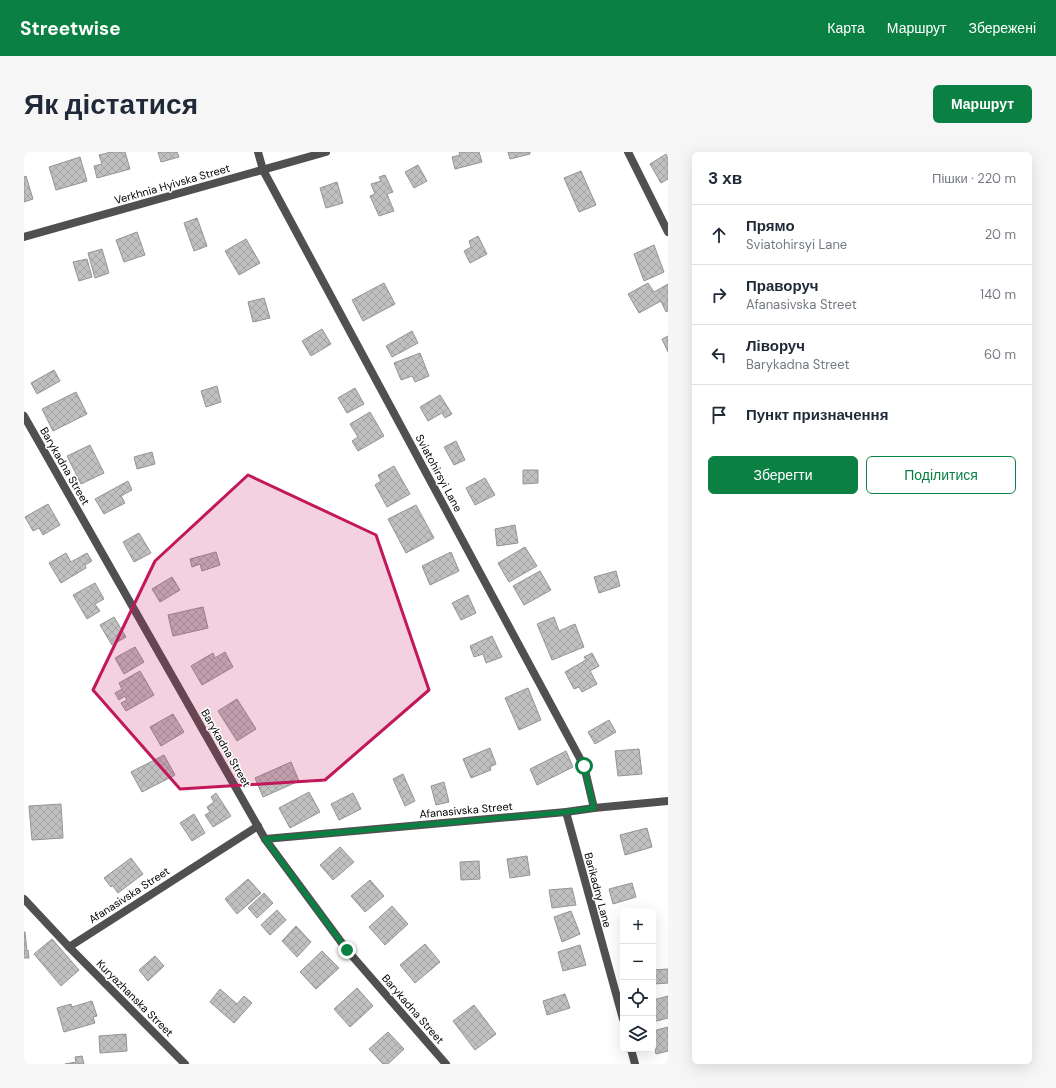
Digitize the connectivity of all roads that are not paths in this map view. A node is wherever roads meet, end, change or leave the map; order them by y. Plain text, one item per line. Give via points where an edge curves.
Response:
1 (258, 152) edge
2 (326, 152) edge
3 (628, 152) edge
4 (263, 170) junction
5 (668, 232) edge
6 (24, 237) edge
7 (24, 416) edge
8 (668, 801) edge
9 (594, 808) junction
10 (566, 812) junction
11 (258, 826) junction
12 (265, 839) junction
13 (24, 899) edge
14 (69, 947) junction
15 (622, 1016) edge
16 (632, 1052) edge
17 (185, 1064) edge
18 (446, 1064) edge
19 (635, 1064) edge

1 - 4 street, Sviatohirsyi Lane
2 - 4 street, Verkhnia Hyivska Street
3 - 5 street
4 - 6 street, Verkhnia Hyivska Street
4 - 9 street, Sviatohirsyi Lane via 584,766
7 - 11 street, Barykadna Street
8 - 9 street, Afanasivska Street
9 - 10 street, Afanasivska Street
10 - 12 street, Afanasivska Street
10 - 15 street, Barikadny Lane
11 - 12 street, Barykadna Street
11 - 14 street, Afanasivska Street
12 - 18 street, Barykadna Street via 347,950
13 - 14 street
14 - 17 street, Kuryazhanska Street
16 - 19 street

